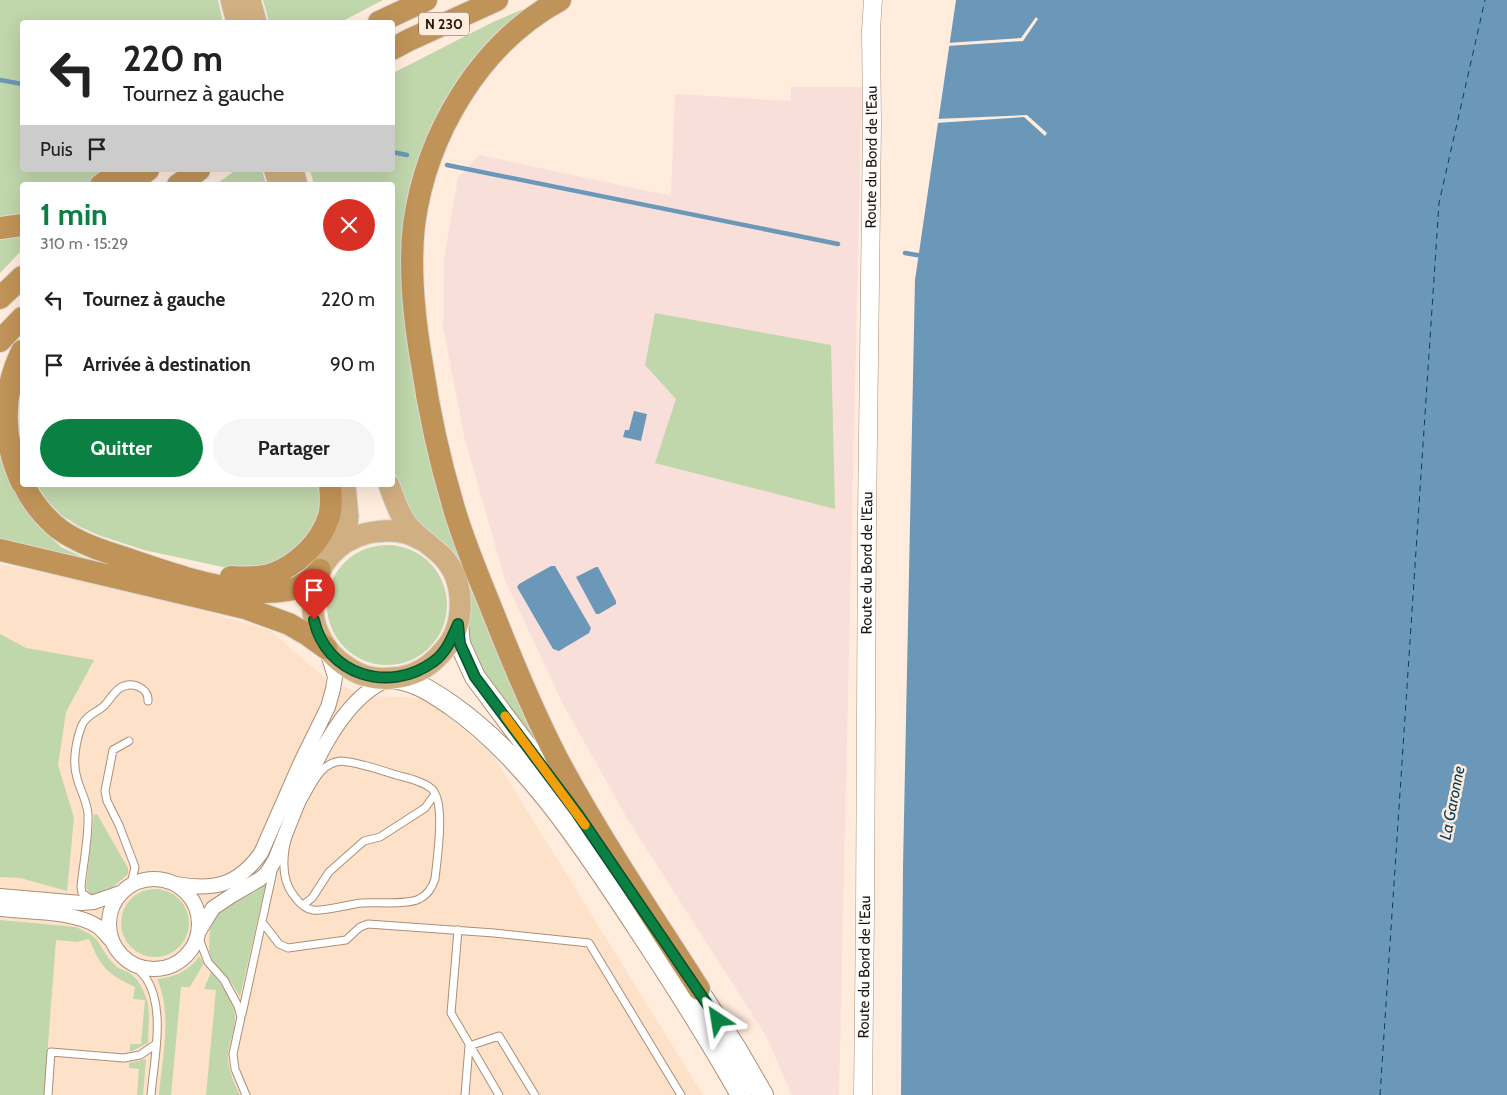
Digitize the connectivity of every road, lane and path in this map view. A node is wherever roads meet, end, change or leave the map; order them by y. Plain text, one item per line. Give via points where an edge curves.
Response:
1 (231, 0) edge
2 (250, 0) edge
3 (426, 0) edge
4 (497, 0) edge
5 (560, 0) edge
6 (873, 0) edge
7 (236, 20) edge
8 (255, 20) edge
9 (383, 20) edge
10 (395, 47) edge
11 (119, 172) edge
12 (145, 172) edge
13 (196, 172) edge
14 (205, 172) edge
15 (105, 182) edge
16 (132, 182) edge
17 (182, 182) edge
18 (193, 182) edge
19 (20, 224) edge
20 (0, 228) edge
21 (20, 278) edge
22 (0, 298) edge
23 (20, 320) edge
24 (0, 341) edge
25 (20, 356) edge
26 (20, 477) edge
27 (25, 487) edge
28 (330, 487) edge
29 (345, 487) edge
30 (390, 487) edge
31 (426, 542) junction
32 (337, 549) junction
33 (0, 550) edge
34 (108, 553) junction
35 (320, 570) junction
36 (458, 624) junction
37 (326, 648) junction
38 (391, 678) junction
39 (148, 701) dead end
40 (129, 741) dead end
41 (435, 794) junction
42 (294, 815) junction
43 (275, 860) junction
44 (131, 884) junction
45 (176, 884) junction
46 (120, 893) junction
47 (0, 896) edge
48 (94, 902) junction
49 (303, 905) junction
50 (0, 909) edge
51 (262, 922) junction
52 (458, 930) junction
53 (199, 934) junction
54 (112, 942) junction
55 (132, 964) junction
56 (699, 989) junction
57 (241, 1017) junction
58 (156, 1044) junction
59 (469, 1046) junction
60 (48, 1095) edge
61 (151, 1095) edge
62 (246, 1095) edge
63 (465, 1095) edge
64 (499, 1095) edge
65 (535, 1095) edge
66 (681, 1095) edge
67 (741, 1095) edge
68 (763, 1095) edge
69 (863, 1095) edge

1 - 7 main road
2 - 8 main road
3 - 9 highway, N 230
4 - 10 highway, N 230
5 - 56 highway via 538,12 481,67 438,139 423,183 414,226 412,278 416,330 430,418 453,507 507,648 535,712 584,807
6 - 69 street, Route du Bord de l'Eau
11 - 15 highway
12 - 16 highway
13 - 17 highway
14 - 18 highway
19 - 20 highway
21 - 22 highway
23 - 24 highway
25 - 26 highway via 8,391 6,412 8,439
27 - 34 highway via 44,515 60,530
28 - 34 highway via 329,516 311,548 270,574 252,578 226,577
29 - 32 main road via 347,530
30 - 31 main road via 407,524
31 - 32 main road via 404,532 380,530 357,536
31 - 36 main road via 444,558 456,578 460,601
32 - 35 main road
33 - 37 highway via 245,608 289,624
34 - 35 highway via 164,572 250,591 290,589 307,582
35 - 37 main road via 313,589 312,610 316,630
36 - 38 main road via 449,644 434,661 415,673
36 - 56 main road via 460,644 475,677 577,813
37 - 38 main road via 339,662 356,672 374,678
37 - 45 street via 335,677 330,698 261,853 254,864 224,884 196,887
38 - 42 street via 372,687 341,720 323,748
38 - 67 main road via 416,683 465,715 492,737 532,782 596,865 687,1002
39 - 48 lane via 149,695 141,687 122,686 82,723 74,766 88,812 80,887 82,893
40 - 44 lane via 113,750 105,791 135,867
41 - 42 lane via 431,788 416,781 341,760 326,765 318,774
41 - 49 lane via 425,808 380,837 364,841 329,872 312,898
41 - 49 lane via 440,809 435,879 426,895 410,902 363,903 314,911
42 - 43 street
42 - 49 lane via 284,856 284,878
43 - 51 lane
43 - 53 street via 260,879 213,908
44 - 45 street via 162,878
44 - 46 street
45 - 53 street via 188,893 196,906
46 - 48 street
46 - 54 street via 109,916
47 - 48 street
50 - 54 street via 84,919 99,927
51 - 52 lane via 283,947 346,940 368,924
51 - 57 lane
52 - 59 lane via 451,1013
52 - 66 lane via 589,943
53 - 55 street via 193,948 172,966 159,969
53 - 57 lane via 208,962 234,996
54 - 55 street
55 - 58 lane via 146,978 154,994 158,1010
56 - 68 main road
57 - 62 lane via 233,1054 235,1069
58 - 60 lane via 140,1055 124,1058 51,1052
58 - 61 lane
59 - 63 lane
59 - 64 lane
59 - 65 lane via 499,1036

